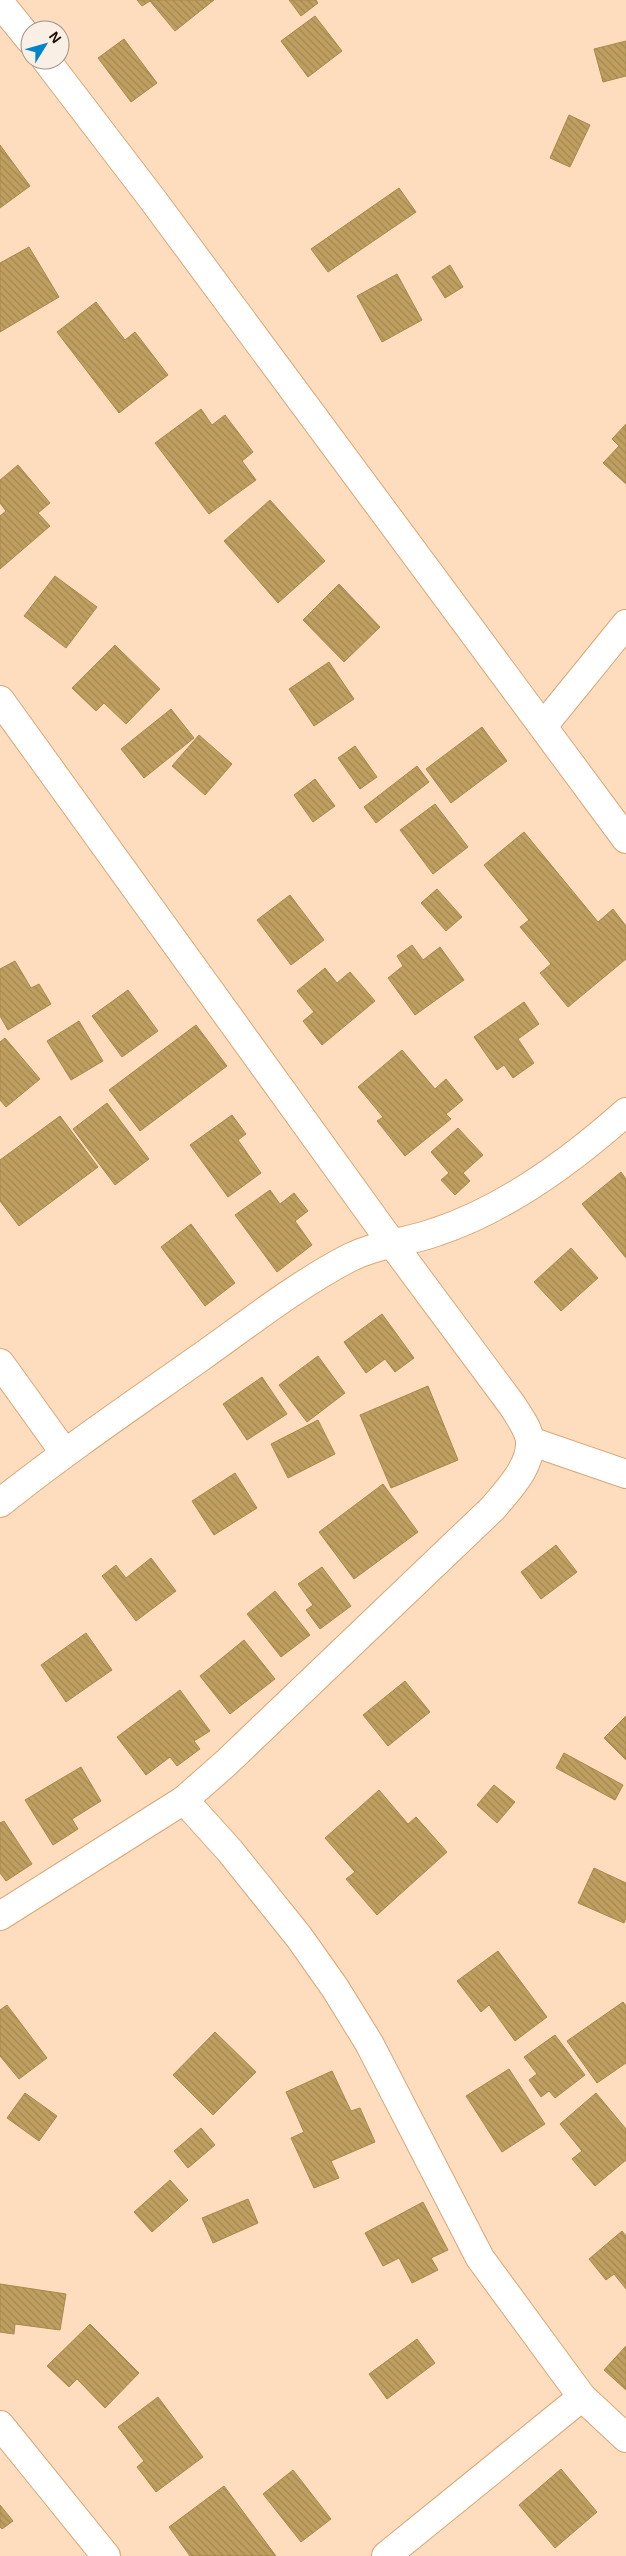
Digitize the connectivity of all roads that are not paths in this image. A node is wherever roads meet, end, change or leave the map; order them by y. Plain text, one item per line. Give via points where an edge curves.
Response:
1 (0, 3) edge
2 (20, 28) edge
3 (54, 70) edge
4 (626, 624) edge
5 (0, 700) edge
6 (544, 725) junction
7 (626, 840) edge
8 (626, 1112) edge
9 (391, 1242) junction
10 (0, 1363) edge
11 (530, 1441) junction
12 (64, 1452) junction
13 (626, 1474) edge
14 (0, 1503) edge
15 (184, 1800) junction
16 (0, 1916) edge
17 (582, 2397) junction
18 (0, 2425) edge
19 (626, 2438) edge
20 (106, 2556) edge
21 (386, 2556) edge

1 - 2 street
3 - 6 street
4 - 6 street
5 - 9 street
6 - 7 street
8 - 9 street via 595,1139 489,1210 435,1233
9 - 11 street via 512,1405 526,1427
9 - 12 street via 310,1280
10 - 12 street
11 - 13 street
11 - 15 street via 528,1458 519,1476 493,1508
12 - 14 street
15 - 16 street
15 - 17 street via 299,1937 336,1988 369,2043 480,2258
17 - 19 street
17 - 21 street
18 - 20 street

